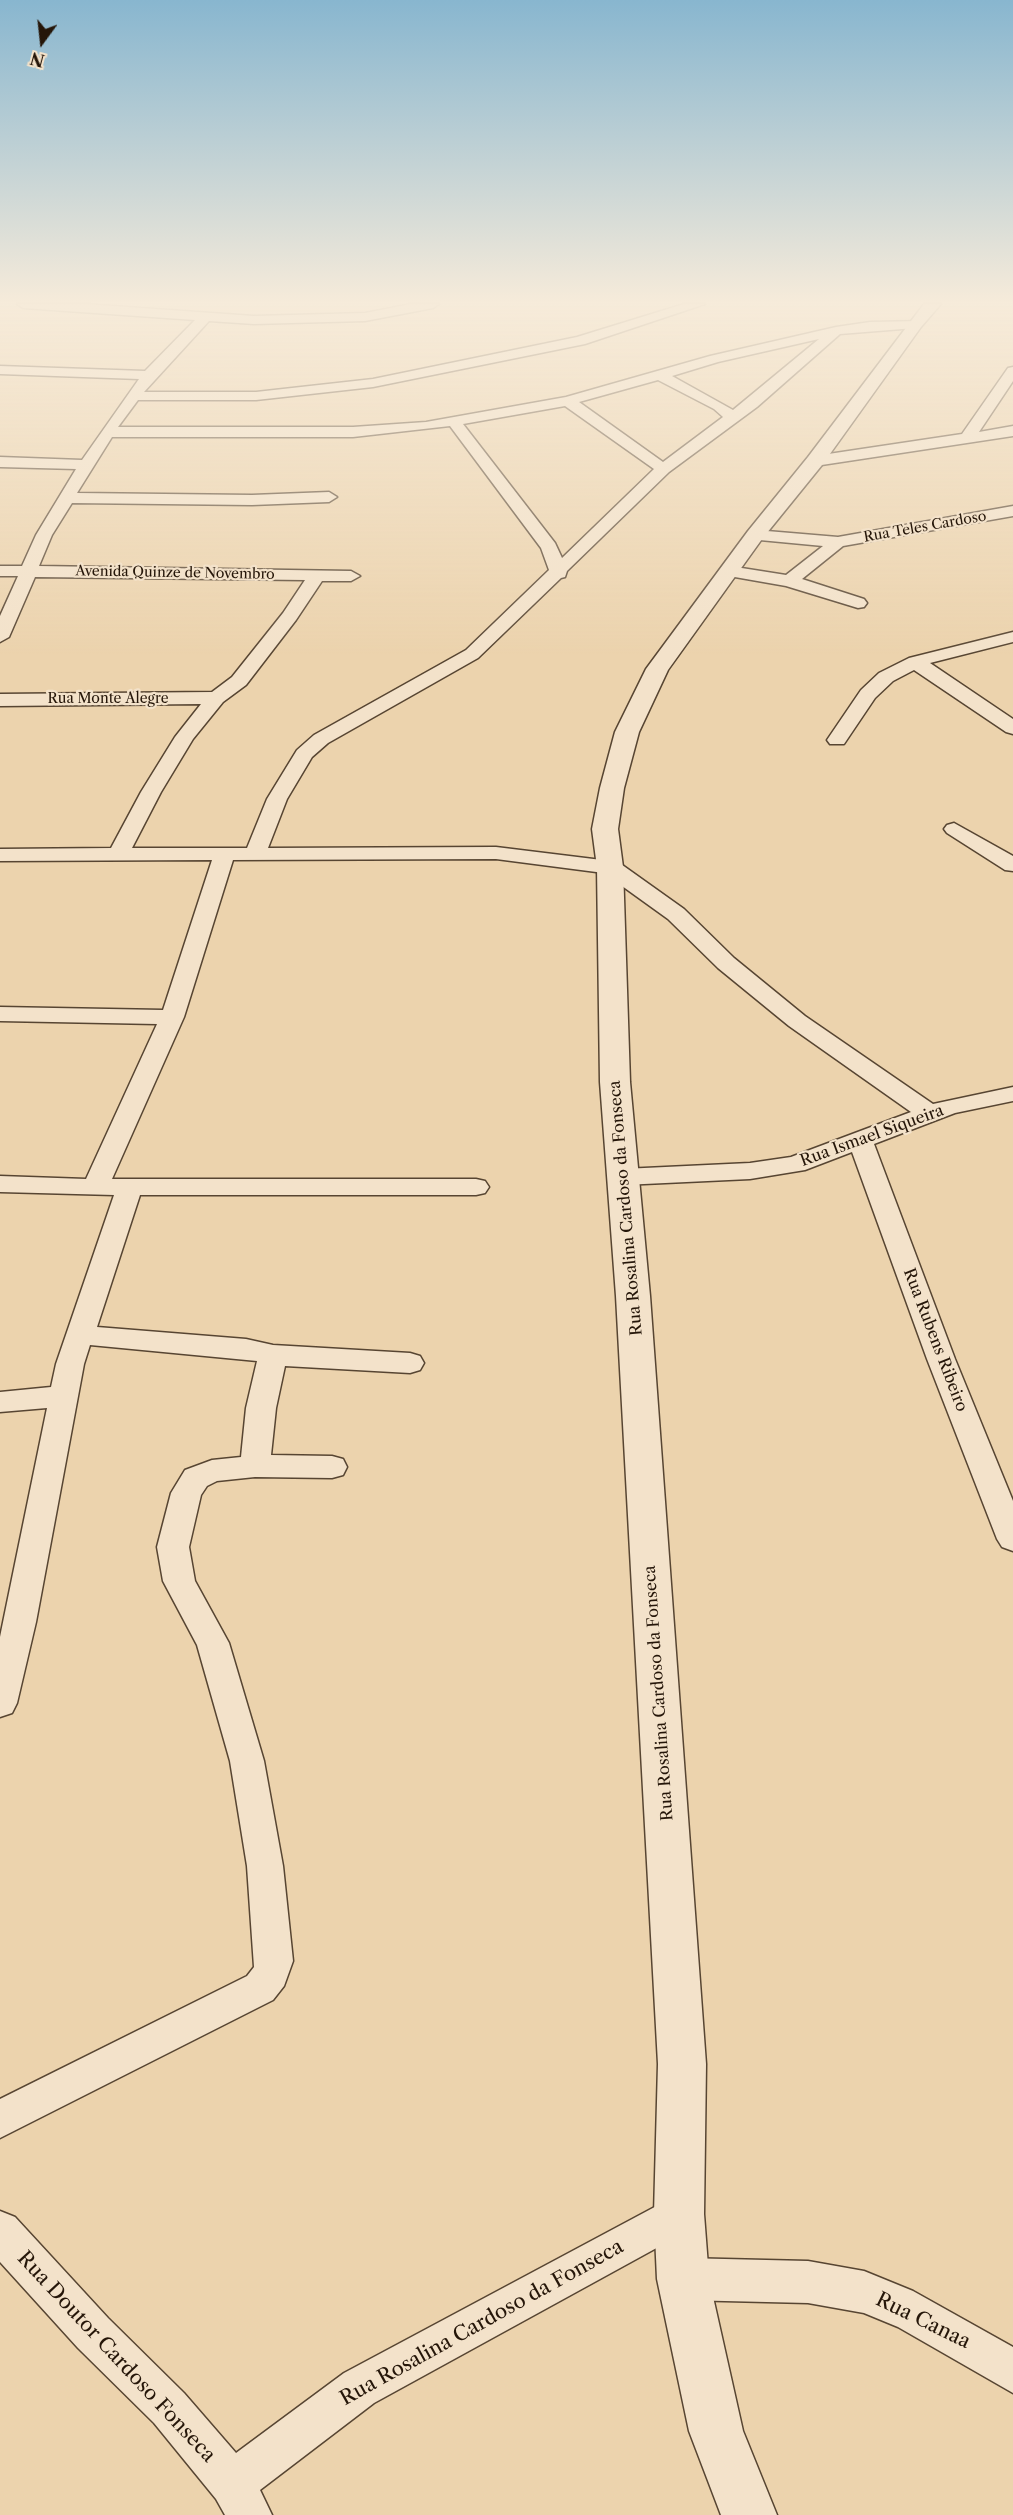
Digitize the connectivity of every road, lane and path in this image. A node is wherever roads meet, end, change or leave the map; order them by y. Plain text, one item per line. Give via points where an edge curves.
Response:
1 (115, 421) edge
2 (457, 421) edge
3 (596, 421) edge
4 (726, 421) edge
5 (844, 421) edge
6 (978, 421) edge
7 (454, 422) junction
8 (1013, 431) edge
9 (107, 432) junction
10 (967, 438) junction
11 (815, 460) junction
12 (0, 462) edge
13 (87, 465) junction
14 (663, 470) junction
15 (329, 497) dead end
16 (67, 498) junction
17 (1013, 511) edge
18 (755, 535) junction
19 (838, 542) junction
20 (0, 571) edge
21 (729, 571) junction
22 (28, 572) junction
23 (559, 573) junction
24 (318, 574) junction
25 (351, 576) dead end
26 (789, 581) junction
27 (858, 603) dead end
28 (0, 637) edge
29 (1013, 637) edge
30 (915, 662) junction
31 (216, 698) junction
32 (0, 700) edge
33 (1013, 728) edge
34 (837, 740) dead end
35 (954, 829) dead end
36 (0, 855) edge
37 (118, 855) junction
38 (224, 855) junction
39 (255, 855) junction
40 (1013, 865) edge
41 (610, 867) junction
42 (0, 1014) edge
43 (172, 1017) junction
44 (1013, 1094) edge
45 (930, 1114) junction
46 (860, 1140) junction
47 (623, 1177) junction
48 (0, 1184) edge
49 (95, 1187) junction
50 (130, 1187) junction
51 (476, 1187) dead end
52 (80, 1335) junction
53 (273, 1355) junction
54 (410, 1363) dead end
55 (64, 1396) junction
56 (0, 1402) edge
57 (255, 1466) junction
58 (332, 1467) dead end
59 (1005, 1503) edge
60 (1013, 1539) edge
61 (0, 1703) edge
62 (0, 2119) edge
63 (679, 2214) junction
64 (0, 2232) edge
65 (683, 2279) junction
66 (1013, 2371) edge
67 (240, 2499) edge
68 (749, 2515) edge

1 - 9 street
2 - 7 street
3 - 14 street
4 - 14 street
5 - 11 street, Rua Rosalina Cardoso da Fonseca
6 - 10 street
7 - 9 street via 353,432
7 - 23 street via 549,547
8 - 10 street
9 - 13 street
10 - 11 street
11 - 18 street, Rua Rosalina Cardoso da Fonseca
12 - 13 street
13 - 16 street
14 - 23 street
15 - 16 street
16 - 22 street via 44,535
17 - 19 street, Rua Teles Cardoso
18 - 19 street, Rua Teles Cardoso
18 - 21 street, Rua Rosalina Cardoso da Fonseca
19 - 26 street, Rua Teles Cardoso
20 - 22 street, Avenida Quinze de Novembro
21 - 26 street
21 - 41 street, Rua Rosalina Cardoso da Fonseca via 657,669 627,732 605,830
22 - 24 street, Avenida Quinze de Novembro
22 - 28 street
23 - 39 street via 472,654 321,739 304,754 277,799
24 - 25 street, Avenida Quinze de Novembro
24 - 31 street via 239,681
26 - 27 street
29 - 30 street
30 - 33 street
30 - 34 street via 886,677 868,694
31 - 32 street, Rua Monte Alegre
31 - 37 street via 185,737
35 - 40 street
36 - 37 street
37 - 38 street
38 - 39 street
38 - 43 street
39 - 41 street via 496,853
41 - 45 street via 676,914 726,963 797,1021
41 - 47 street, Rua Rosalina Cardoso da Fonseca via 615,1082
42 - 43 street
43 - 49 street
44 - 45 street, Rua Ismael Siqueira
45 - 46 street, Rua Ismael Siqueira
46 - 47 street, Rua Ismael Siqueira via 796,1164 750,1171
46 - 59 street, Rua Rubens Ribeiro
47 - 63 street, Rua Rosalina Cardoso da Fonseca via 682,2064
48 - 49 street
49 - 50 street
50 - 51 street
50 - 52 street
52 - 53 street via 246,1349
52 - 55 street
53 - 54 street
53 - 57 street via 261,1408
55 - 56 street
55 - 61 street via 21,1622
57 - 58 street
57 - 62 street via 212,1471 196,1478 186,1492 173,1547 179,1581 213,1642 247,1761 265,1866 274,1961 271,1974 260,1988
59 - 60 street, Rua Rubens Ribeiro
63 - 65 street, Rua Rosalina Cardoso da Fonseca
63 - 67 street, Rua Rosalina Cardoso da Fonseca via 359,2388
64 - 67 street, Rua Doutor Cardoso Fonseca via 93,2333 170,2408
65 - 66 street, Rua Canaa via 808,2282 864,2292 913,2312
65 - 68 street, Rua Rosalina Cardoso da Fonseca via 716,2431

